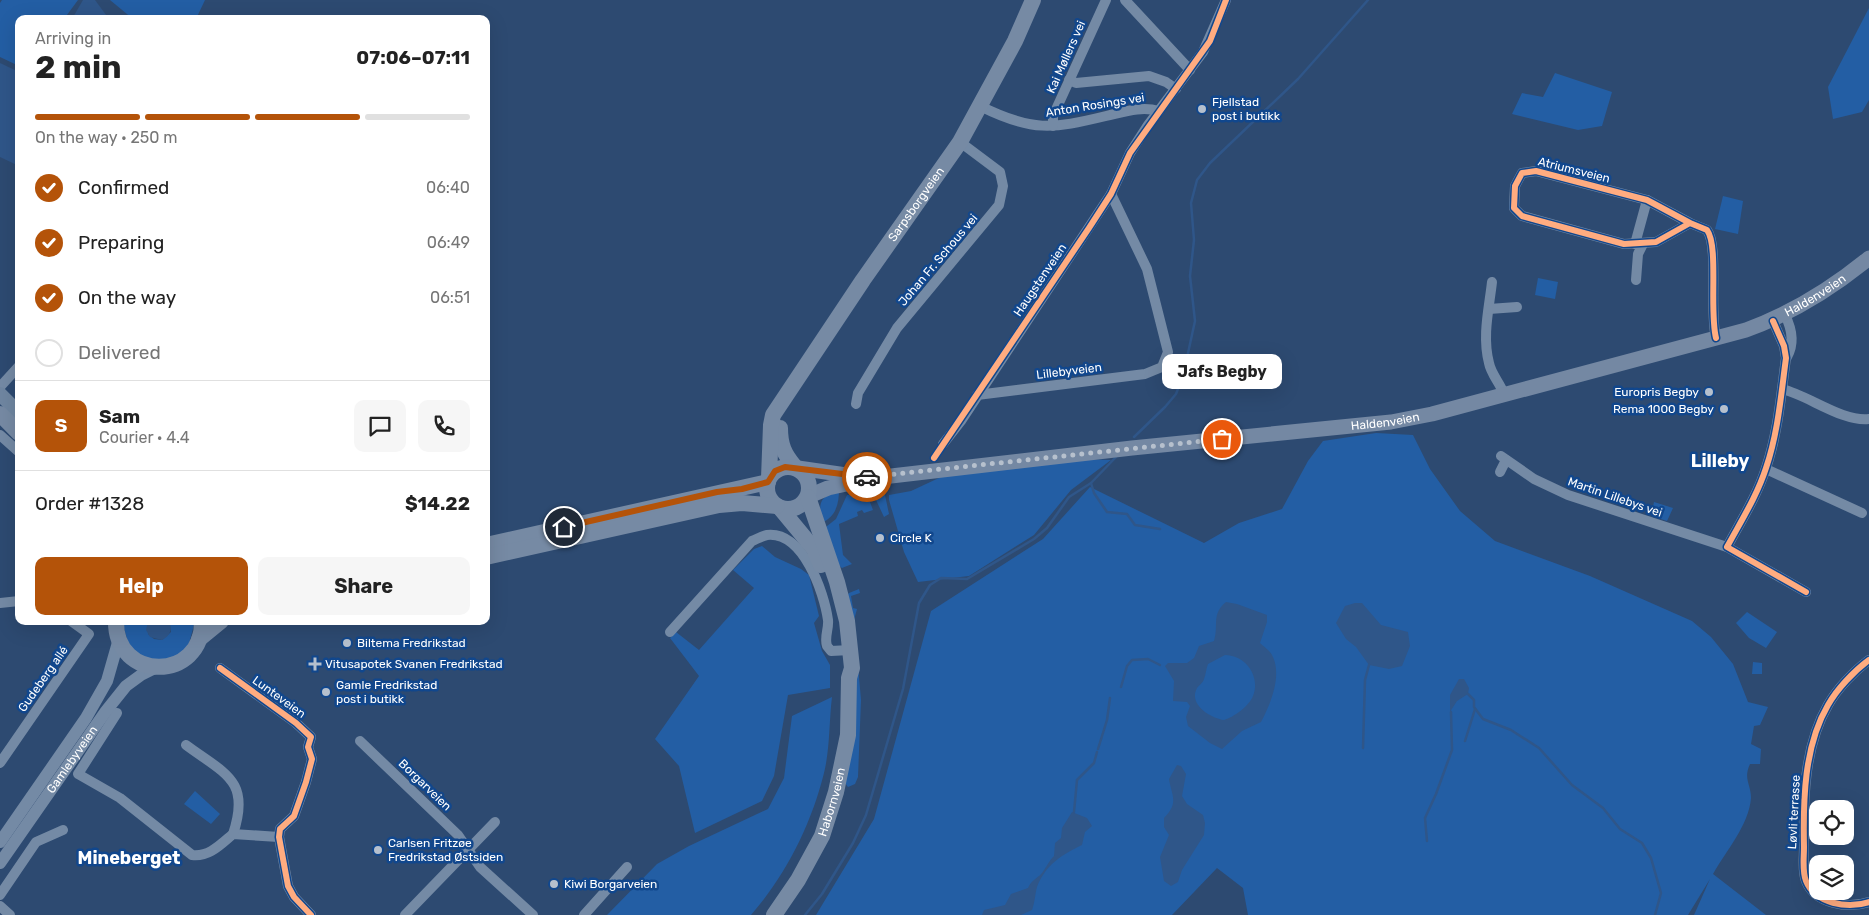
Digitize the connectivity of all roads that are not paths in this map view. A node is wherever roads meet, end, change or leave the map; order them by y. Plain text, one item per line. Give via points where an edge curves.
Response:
1 (1033, 0) edge
2 (1106, 0) edge
3 (1125, 0) edge
4 (1226, 0) edge
5 (1190, 70) junction
6 (1069, 80) junction
7 (1176, 89) junction
8 (980, 106) junction
9 (1159, 112) junction
10 (1053, 126) junction
11 (960, 142) junction
12 (1110, 194) junction
13 (1647, 200) junction
14 (1690, 222) junction
15 (1639, 244) junction
16 (1869, 258) edge
17 (1636, 280) dead end
18 (1492, 282) dead end
19 (1517, 307) dead end
20 (1489, 309) junction
21 (1779, 318) junction
22 (1716, 338) junction
23 (15, 370) edge
24 (0, 387) edge
25 (1782, 389) junction
26 (0, 394) edge
27 (1504, 394) junction
28 (977, 395) junction
29 (783, 400) junction
30 (856, 404) dead end
31 (15, 410) edge
32 (0, 414) edge
33 (1869, 419) edge
34 (15, 429) edge
35 (0, 435) edge
36 (943, 444) dead end
37 (15, 448) edge
38 (796, 468) junction
39 (1766, 469) junction
40 (1500, 472) dead end
41 (874, 478) junction
42 (768, 480) junction
43 (808, 496) junction
44 (779, 507) junction
45 (1862, 514) dead end
46 (490, 544) edge
47 (1727, 548) junction
48 (490, 556) edge
49 (1806, 592) dead end
50 (15, 601) edge
51 (0, 603) edge
52 (77, 625) edge
53 (117, 625) edge
54 (201, 625) edge
55 (216, 625) edge
56 (670, 632) dead end
57 (119, 639) junction
58 (199, 639) junction
59 (847, 650) junction
60 (1869, 660) edge
61 (157, 667) junction
62 (220, 668) dead end
63 (117, 714) dead end
64 (360, 741) dead end
65 (186, 744) dead end
66 (0, 763) edge
67 (495, 822) dead end
68 (63, 830) dead end
69 (233, 834) junction
70 (279, 837) junction
71 (0, 842) edge
72 (469, 849) junction
73 (0, 864) edge
74 (627, 868) dead end
75 (0, 895) edge
76 (1869, 902) edge
77 (0, 906) edge
78 (10, 915) edge
79 (311, 915) edge
80 (405, 915) edge
81 (533, 915) edge
82 (584, 915) edge
83 (774, 915) edge

1 - 8 highway, Sarpsborgveien
2 - 6 street, Kai Møllers vei
3 - 5 street
4 - 5 street, Anton Rosings vei via 1210,40
5 - 7 street, Anton Rosings vei
6 - 7 street, Anton Rosings vei via 1076,83 1149,76
6 - 10 street, Kai Møllers vei via 1053,116
7 - 9 street, Anton Rosings vei
8 - 10 street, Anton Rosings vei via 1027,125
8 - 11 highway, Sarpsborgveien
9 - 10 street, Anton Rosings vei via 1136,109
9 - 12 street, Haugstenveien via 1130,153
11 - 29 highway, Sarpsborgveien
11 - 30 street, Johan Fr. Schous vei via 1000,172 1004,186 999,205 897,328 858,394
12 - 28 street, Haugstenveien
12 - 28 street, Lillebyveien via 1147,269 1168,352 1162,366 1146,374
13 - 14 street, Atriumsveien
13 - 15 street
13 - 15 street, Atriumsveien via 1536,171 1522,173 1515,186 1514,208 1522,216 1624,244
14 - 15 street, Atriumsveien via 1656,242
14 - 22 street, Atriumsveien via 1712,236 1712,315
15 - 17 street
16 - 21 main road, Haldenveien via 1838,284
18 - 20 street
19 - 20 street
20 - 27 street via 1485,341 1489,365
21 - 22 main road, Haldenveien
21 - 25 street via 1786,358
22 - 27 main road, Haldenveien
23 - 24 street
25 - 33 street via 1846,415
25 - 39 street via 1776,435
26 - 31 main road
27 - 41 main road, Haldenveien via 1432,414 1356,427 1164,444
28 - 36 street, Haugstenveien
29 - 38 highway, Sarpsborgveien via 780,443 784,454
29 - 42 highway, Sarpsborgveien via 773,415 771,425
32 - 34 highway
35 - 37 street
38 - 41 main road, Haldenveien
38 - 42 highway via 780,468
38 - 43 highway via 808,480
39 - 45 street
39 - 47 street
40 - 47 street, Martin Lillebys vei via 1503,458 1534,480 1568,495
41 - 43 main road, Haldenveien
42 - 44 highway via 769,498
42 - 46 highway
43 - 44 highway via 796,508
43 - 59 highway, Habornveien via 843,599
44 - 48 highway via 749,503 719,505
44 - 59 highway, Habornveien via 814,549 822,565
47 - 49 street, Martin Lillebys vei
50 - 51 street
52 - 66 street, Gudeberg allé via 89,634
53 - 57 highway
54 - 58 highway
55 - 58 highway
56 - 59 street via 752,541 766,535 776,536 794,545 812,572 826,612 827,646 831,652
57 - 61 highway via 131,657
57 - 71 street, Gamlebyveien via 107,681 86,718
58 - 61 highway via 185,658 169,666
59 - 83 highway, Habornveien via 848,735 836,792 822,836 810,860
60 - 76 street, Løvli terrasse via 1828,704 1815,735 1807,772 1804,821 1804,871 1808,886 1826,901 1853,905
61 - 73 street, Gamlebyveien via 126,686 106,711
62 - 70 street, Lunteveien via 296,722 311,737 308,747 312,759 306,782 294,816 280,829
63 - 69 street via 78,774 120,798 192,855 200,856 214,850
64 - 72 street, Borgarveien
65 - 69 street via 237,787 239,804
67 - 72 street
68 - 75 street via 36,842
69 - 70 street
70 - 79 street via 288,886
72 - 80 street
72 - 81 street, Borgarveien via 480,867
74 - 82 street
77 - 78 street

